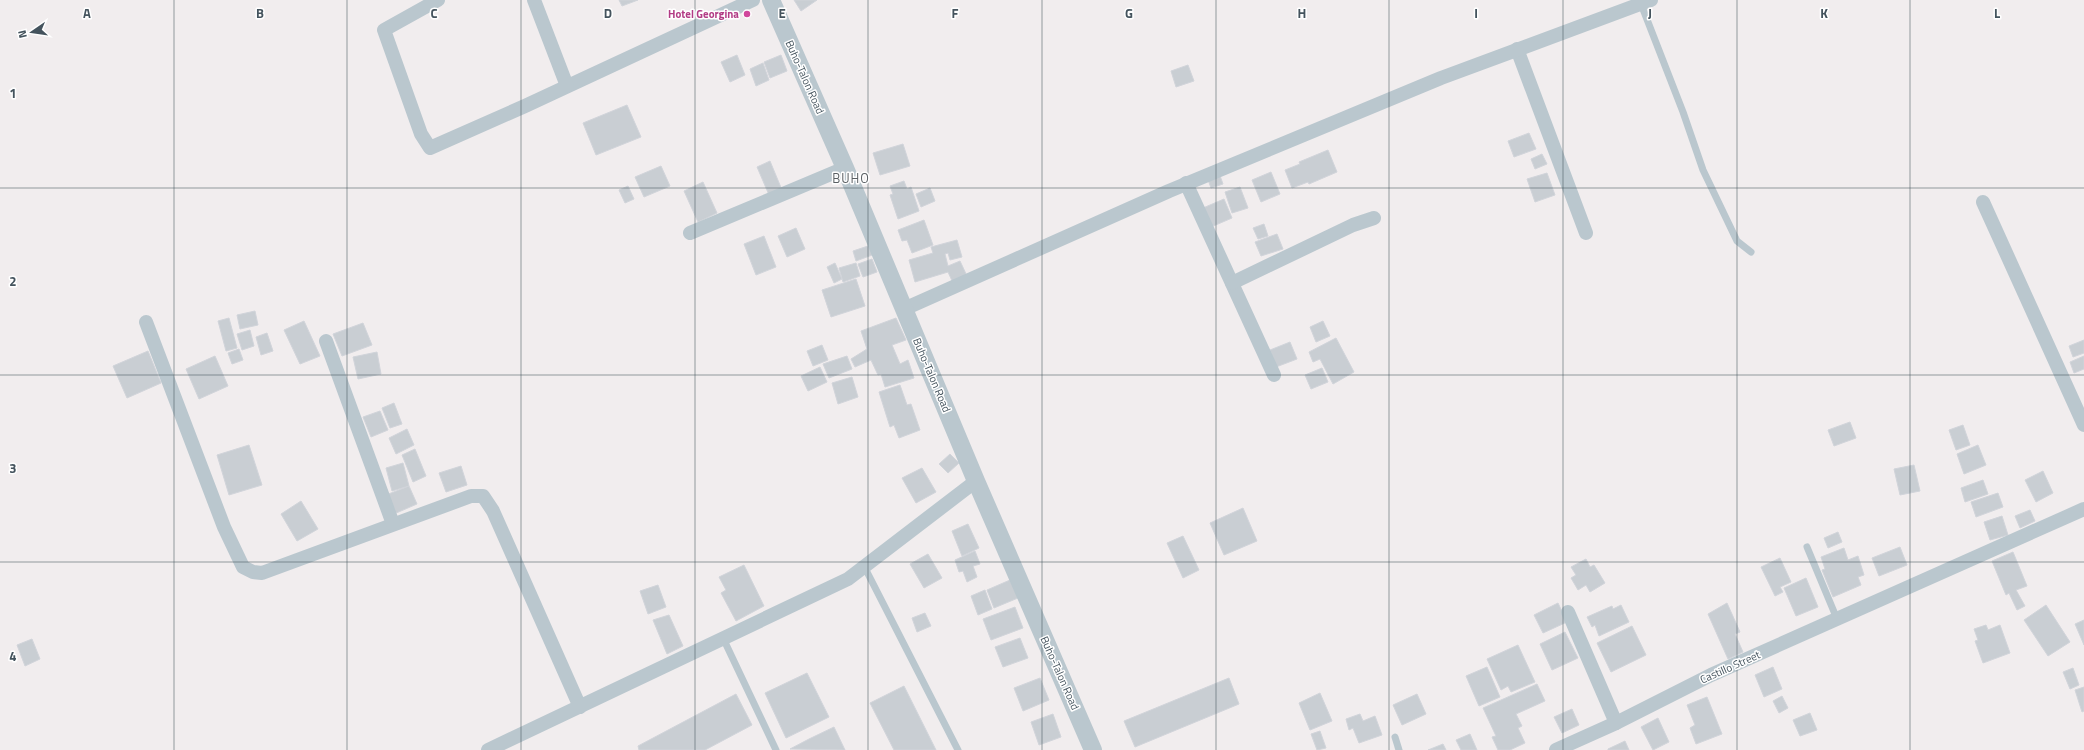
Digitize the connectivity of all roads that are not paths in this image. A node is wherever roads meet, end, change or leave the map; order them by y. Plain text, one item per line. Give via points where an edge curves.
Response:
1 (438, 0) edge
2 (534, 0) edge
3 (753, 0) edge
4 (771, 0) edge
5 (1646, 2) edge
6 (1517, 50) junction
7 (567, 86) junction
8 (845, 168) junction
9 (1186, 184) junction
10 (1983, 202) dead end
11 (1374, 218) dead end
12 (690, 233) dead end
13 (1586, 233) dead end
14 (1751, 252) dead end
15 (1232, 283) junction
16 (904, 309) junction
17 (146, 322) dead end
18 (326, 340) dead end
19 (1274, 375) dead end
20 (2084, 425) edge
21 (976, 481) junction
22 (2084, 509) edge
23 (393, 524) junction
24 (1806, 547) dead end
25 (865, 568) junction
26 (1568, 612) dead end
27 (1837, 619) junction
28 (723, 638) junction
29 (580, 707) junction
30 (1616, 723) junction
31 (1395, 737) dead end
32 (488, 750) edge
33 (776, 750) edge
34 (958, 750) edge
35 (1093, 750) edge
36 (1399, 750) edge
37 (1556, 750) edge

1 - 7 street via 384,30 421,134 430,148
2 - 7 street
3 - 7 street
4 - 8 street, Buho-Talon Road
5 - 6 street
5 - 14 lane via 1709,184 1737,241
6 - 9 street via 1441,78
6 - 13 street
8 - 12 street
8 - 16 street, Buho-Talon Road
9 - 15 street
9 - 16 street
10 - 20 street
11 - 15 street via 1353,225
15 - 19 street
16 - 21 street, Buho-Talon Road
17 - 23 street via 224,527 243,567 262,573
18 - 23 street
21 - 25 street
21 - 35 street, Buho-Talon Road
22 - 27 street, Castillo Street
23 - 29 street via 471,496 483,496 493,511
24 - 27 lane
25 - 28 street via 848,579
25 - 34 lane
26 - 30 street
27 - 30 street, Castillo Street via 1710,675
28 - 29 street
28 - 33 lane
29 - 32 street
30 - 37 street, Castillo Street
31 - 36 lane

